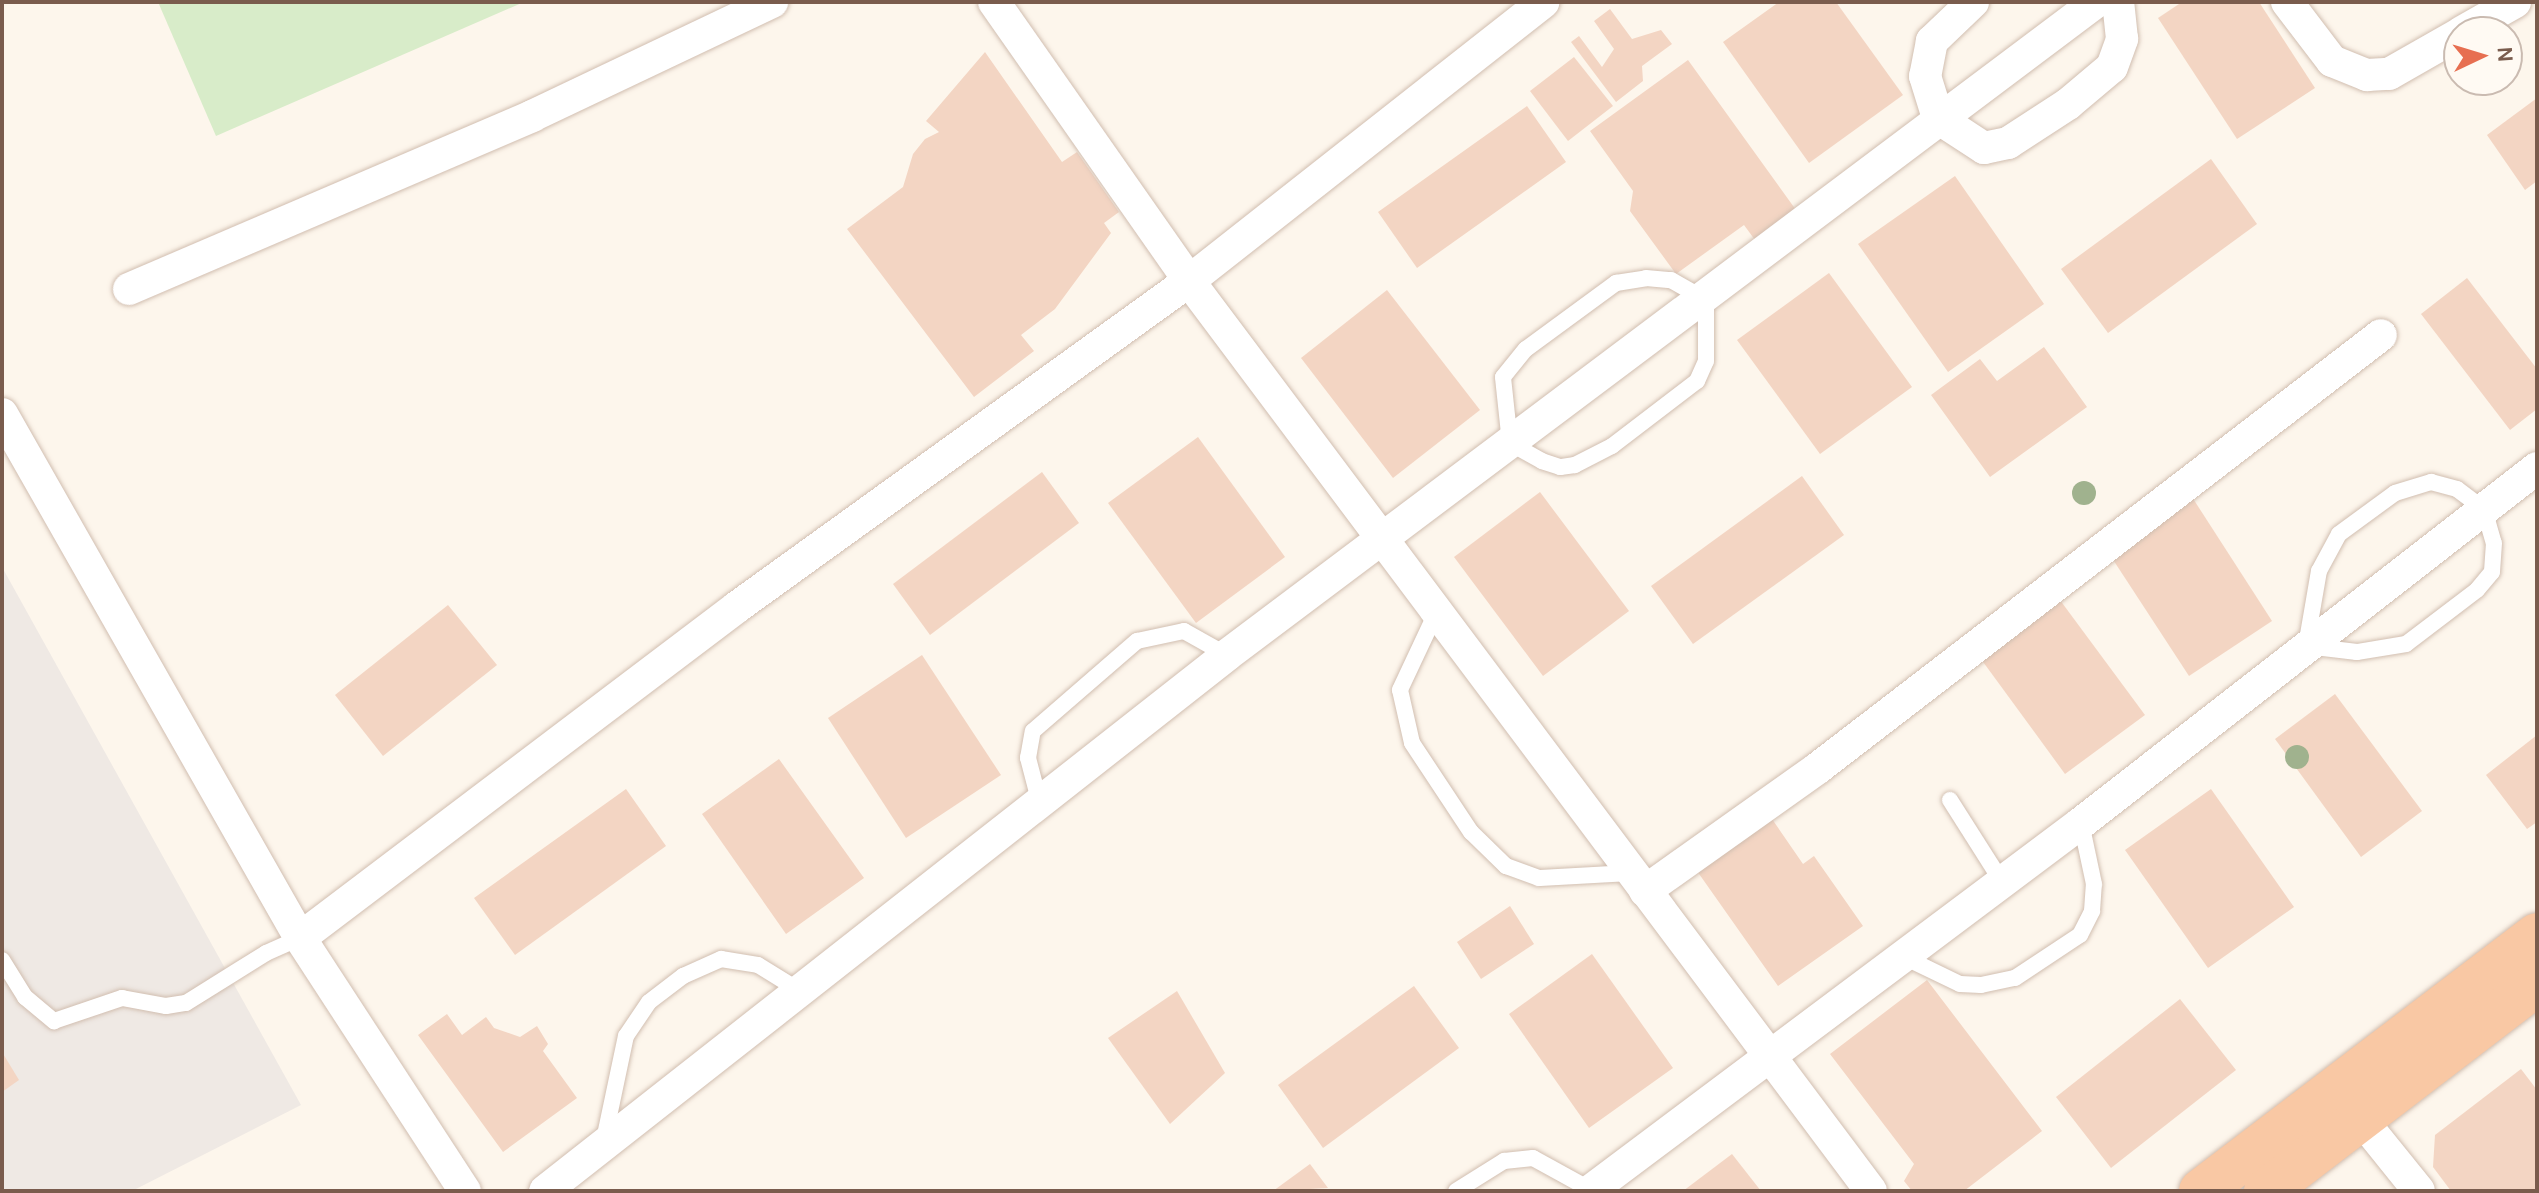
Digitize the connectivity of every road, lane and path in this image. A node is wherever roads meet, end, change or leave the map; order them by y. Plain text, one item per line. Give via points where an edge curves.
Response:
1 (772, 2) edge
2 (994, 2) edge
3 (1543, 2) edge
4 (1973, 2) edge
5 (2096, 2) edge
6 (2118, 2) edge
7 (2287, 2) edge
8 (2515, 2) edge
9 (2491, 16) edge
10 (2443, 43) edge
11 (1938, 118) junction
12 (1189, 281) junction
13 (129, 289) dead end
14 (1706, 300) junction
15 (2381, 335) dead end
16 (2, 414) edge
17 (1510, 443) junction
18 (2537, 468) edge
19 (2484, 509) junction
20 (1383, 543) junction
21 (1436, 613) junction
22 (2306, 646) junction
23 (1227, 655) junction
24 (1950, 800) dead end
25 (1040, 804) junction
26 (2081, 823) junction
27 (1638, 882) junction
28 (2002, 882) junction
29 (2537, 935) edge
30 (300, 938) junction
31 (1902, 956) junction
32 (2, 960) edge
33 (2537, 984) edge
34 (800, 991) junction
35 (1767, 1054) junction
36 (2361, 1119) junction
37 (603, 1145) junction
38 (1592, 1190) edge
39 (465, 1191) edge
40 (545, 1191) edge
41 (1456, 1191) edge
42 (1871, 1191) edge
43 (2201, 1191) edge
44 (2266, 1191) edge
45 (2419, 1191) edge

1 - 13 street via 532,116
2 - 12 street
3 - 12 street
4 - 11 street via 1932,41 1925,76
5 - 11 street
6 - 11 street via 2122,39 2112,67 2008,143 1984,148
7 - 10 street via 2332,61 2367,75 2389,74
8 - 9 street
11 - 14 street
12 - 20 street
12 - 30 street via 737,607
14 - 17 street
14 - 17 lane via 1703,372 1612,446 1560,467
14 - 17 lane via 1671,280 1646,278 1616,283 1572,312 1526,349 1503,377
15 - 27 street via 1818,768
16 - 30 street
17 - 20 street
18 - 19 street
19 - 22 street
19 - 22 lane via 2494,543 2492,572 2477,590 2406,644 2390,650
19 - 22 lane via 2457,489 2431,482 2406,487 2364,513 2325,552
20 - 21 street
20 - 23 street
21 - 27 street
21 - 27 lane via 1400,690 1412,743 1471,832 1506,866 1539,878
22 - 26 street
23 - 25 street
23 - 25 lane via 1184,631 1137,641 1033,731 1028,758
24 - 28 lane
25 - 34 street
26 - 28 street
26 - 31 lane via 2094,884 2092,911 2080,935 2015,978 1981,985 1960,984
27 - 35 street
28 - 31 street
29 - 43 highway
30 - 32 lane via 186,1003 166,1006 122,998 54,1021 25,997
30 - 39 street
31 - 35 street
33 - 36 highway
34 - 37 street
34 - 37 lane via 758,965 721,959 683,976 649,1002 626,1036
35 - 38 street
35 - 42 street
36 - 44 highway
36 - 45 street
37 - 40 street
38 - 41 lane via 1533,1158 1504,1161

